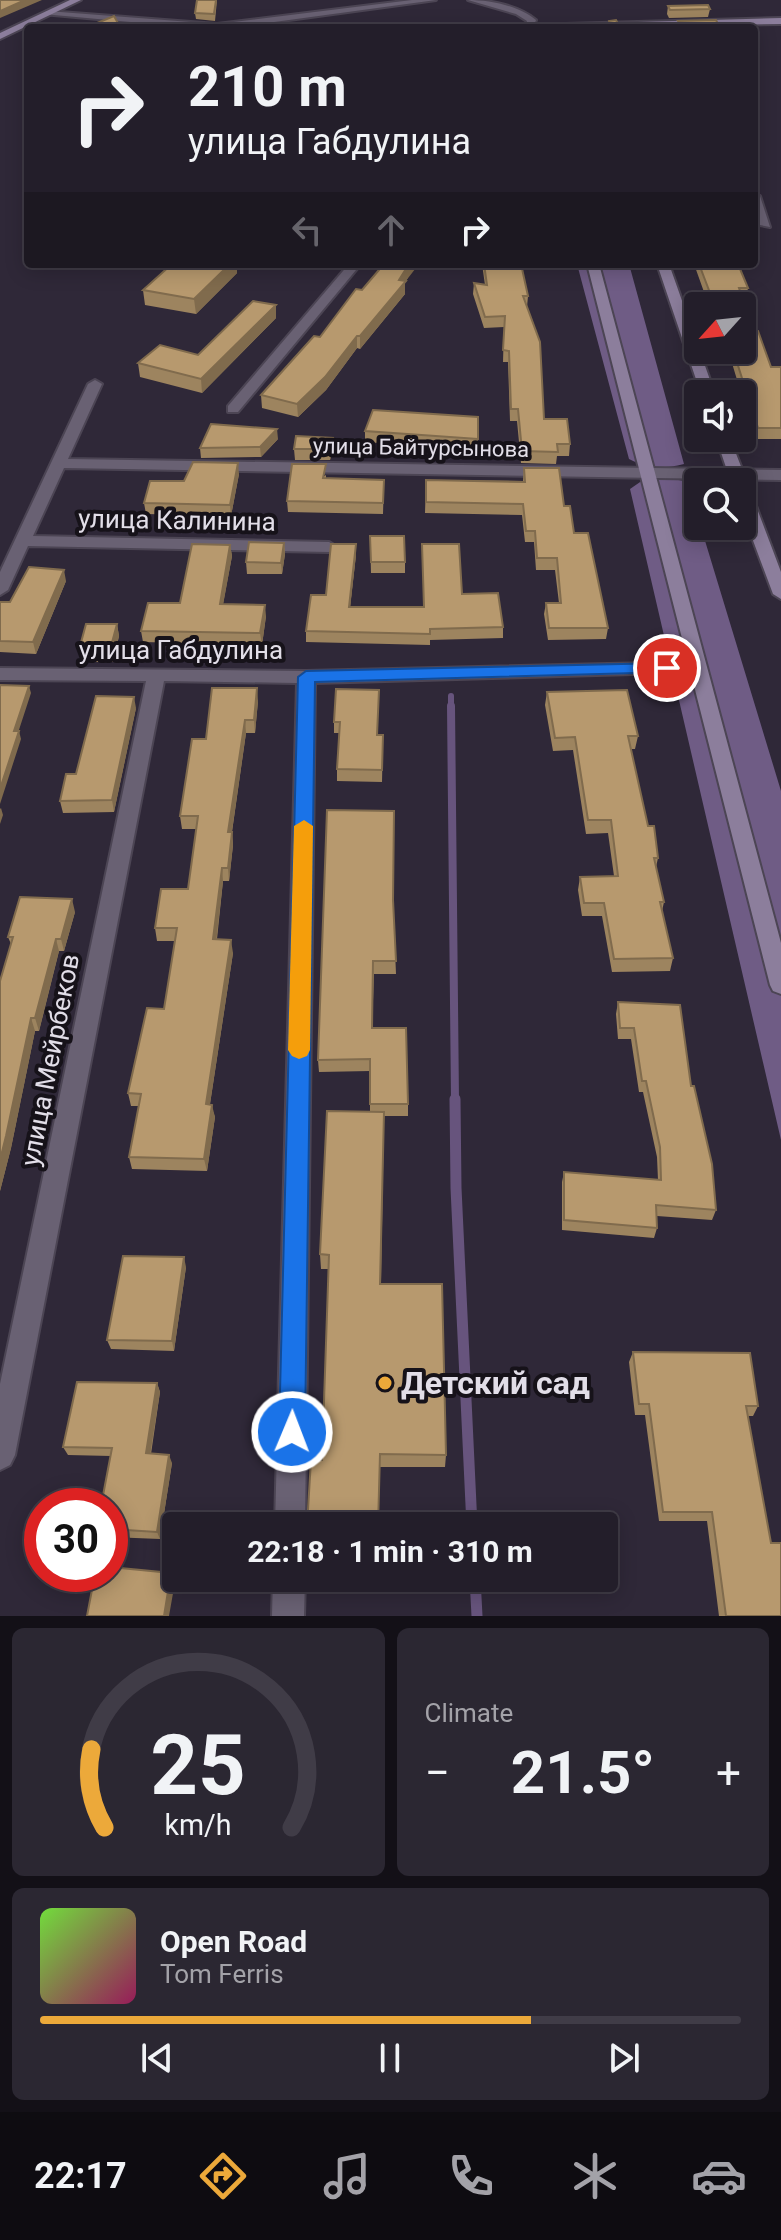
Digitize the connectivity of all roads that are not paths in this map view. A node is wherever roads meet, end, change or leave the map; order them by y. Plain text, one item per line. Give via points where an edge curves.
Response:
1 (77, 0) edge
2 (432, 0) edge
3 (472, 0) edge
4 (47, 14) junction
5 (781, 21) edge
6 (26, 24) edge
7 (178, 24) edge
8 (241, 24) edge
9 (530, 24) edge
10 (684, 24) edge
11 (24, 25) edge
12 (0, 36) edge
13 (760, 225) edge
14 (781, 225) edge
15 (352, 268) edge
16 (594, 268) edge
17 (664, 268) edge
18 (703, 380) edge
19 (95, 384) dead end
20 (233, 409) dead end
21 (60, 463) junction
22 (651, 473) junction
23 (684, 475) edge
24 (781, 475) edge
25 (756, 476) edge
26 (756, 527) edge
27 (24, 541) junction
28 (329, 547) edge
29 (0, 590) edge
30 (781, 594) edge
31 (697, 668) junction
32 (0, 674) edge
33 (156, 677) junction
34 (306, 677) junction
35 (781, 985) edge
36 (0, 1455) edge
37 (290, 1512) edge
38 (289, 1592) edge
39 (288, 1616) edge

1 - 4 street
2 - 8 street
3 - 9 street via 519,12
4 - 6 street
4 - 7 street
5 - 10 street
11 - 12 street
13 - 14 street
15 - 20 street
16 - 22 street
17 - 18 street
19 - 21 street
21 - 22 street, улица Байтурсынова
21 - 27 street
22 - 23 street, улица Байтурсынова
22 - 31 street
24 - 25 street, улица Байтурсынова
26 - 30 street
27 - 28 street, улица Калинина
27 - 29 street
31 - 34 street, улица Габдулина
31 - 35 street
32 - 33 street, улица Габдулина
33 - 34 street, улица Габдулина
33 - 36 street, улица Мейрбеков
34 - 37 street
38 - 39 street

